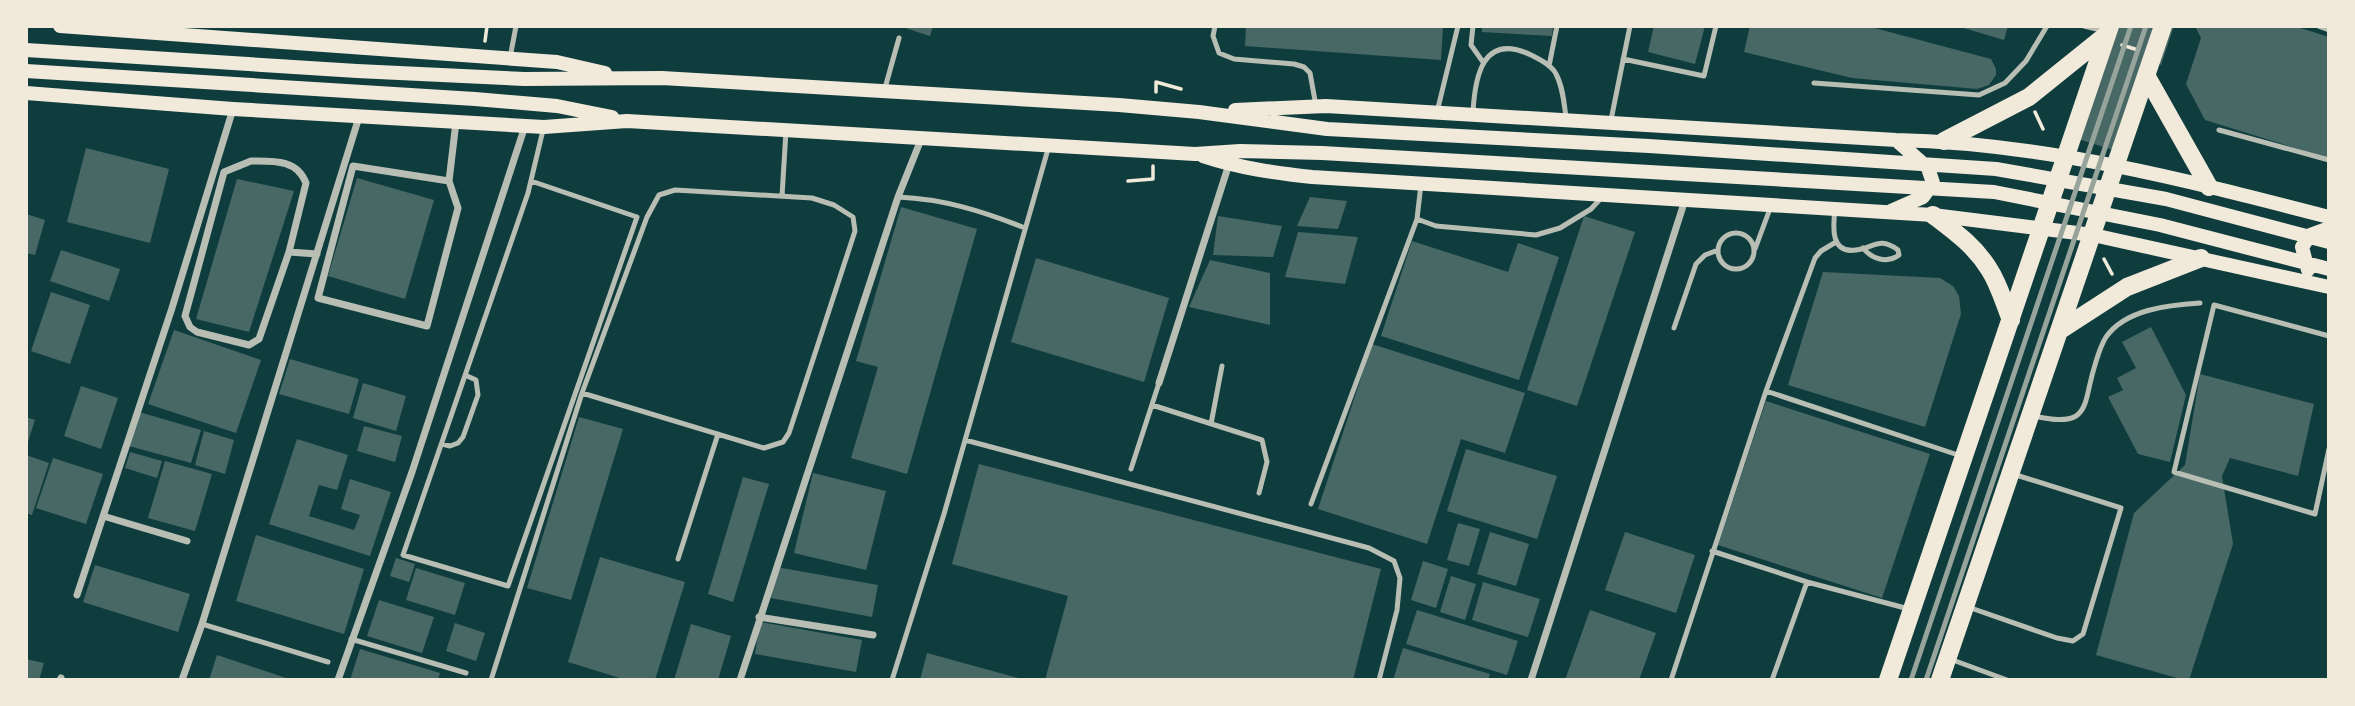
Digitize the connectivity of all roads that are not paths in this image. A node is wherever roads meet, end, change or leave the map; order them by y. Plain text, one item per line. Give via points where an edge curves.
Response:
1 (60, 26) edge
2 (516, 26) edge
3 (1215, 26) edge
4 (1458, 26) edge
5 (1473, 26) edge
6 (1557, 26) edge
7 (1630, 26) edge
8 (1716, 26) edge
9 (2046, 26) edge
10 (2084, 26) edge
11 (2164, 26) edge
12 (2318, 26) edge
13 (86, 27) edge
14 (2329, 30) edge
15 (2110, 34) edge
16 (899, 38) dead end
17 (26, 50) edge
18 (510, 58) junction
19 (1623, 59) junction
20 (1483, 62) junction
21 (1549, 66) junction
22 (26, 71) edge
23 (621, 77) junction
24 (2147, 77) junction
25 (1814, 83) dead end
26 (884, 91) junction
27 (26, 93) edge
28 (1316, 106) junction
29 (233, 109) junction
30 (1199, 111) junction
31 (1437, 113) junction
32 (1473, 115) junction
33 (359, 117) junction
34 (1567, 120) junction
35 (627, 121) junction
36 (456, 122) junction
37 (1610, 123) junction
38 (525, 126) junction
39 (544, 127) junction
40 (786, 128) junction
41 (2219, 130) dead end
42 (922, 136) junction
43 (1896, 140) junction
44 (1944, 141) junction
45 (1049, 145) junction
46 (1195, 154) junction
47 (2065, 155) junction
48 (2329, 160) edge
49 (1229, 164) junction
50 (2117, 166) junction
51 (449, 181) junction
52 (531, 181) junction
53 (1421, 183) junction
54 (2209, 187) junction
55 (1605, 194) junction
56 (782, 196) junction
57 (898, 197) junction
58 (1686, 199) junction
59 (1772, 205) junction
60 (1835, 209) junction
61 (1889, 212) junction
62 (1933, 215) junction
63 (2328, 218) edge
64 (1416, 219) junction
65 (1025, 228) junction
66 (2040, 228) junction
67 (2093, 235) junction
68 (1836, 242) junction
69 (2329, 242) edge
70 (1863, 248) junction
71 (1718, 250) junction
72 (289, 252) junction
73 (1754, 252) junction
74 (317, 254) junction
75 (2201, 258) junction
76 (2329, 269) edge
77 (2322, 285) edge
78 (2200, 303) dead end
79 (2011, 320) junction
80 (1674, 328) dead end
81 (2059, 331) junction
82 (2329, 336) edge
83 (1222, 366) dead end
84 (465, 374) junction
85 (1159, 383) joint
86 (1766, 391) junction
87 (582, 393) junction
88 (1152, 405) junction
89 (2030, 416) junction
90 (1211, 424) junction
91 (718, 434) junction
92 (965, 440) junction
93 (442, 444) junction
94 (2329, 449) edge
95 (1964, 457) junction
96 (1131, 469) dead end
97 (2010, 473) junction
98 (1259, 493) dead end
99 (1311, 503) dead end
100 (103, 516) junction
101 (187, 541) dead end
102 (1712, 551) junction
103 (678, 559) dead end
104 (1807, 582) junction
105 (78, 595) dead end
106 (1965, 606) junction
107 (1912, 610) junction
108 (759, 617) junction
109 (202, 624) junction
110 (873, 635) dead end
111 (351, 639) junction
112 (1947, 658) junction
113 (328, 662) dead end
114 (466, 673) dead end
115 (182, 680) edge
116 (338, 680) edge
117 (491, 680) edge
118 (740, 680) edge
119 (892, 680) edge
120 (1379, 680) edge
121 (1531, 680) edge
122 (1671, 680) edge
123 (1772, 680) edge
124 (1888, 680) edge
125 (1940, 680) edge
126 (2007, 680) edge

1 - 13 main road
2 - 18 lane
3 - 28 lane via 1219,53 1304,67 1310,73
4 - 31 lane
5 - 20 lane via 1471,45
6 - 21 lane
7 - 19 lane
8 - 19 lane via 1704,76
9 - 25 lane via 2026,61 2006,83 1979,95
10 - 15 lane
11 - 24 main road
12 - 14 lane
13 - 18 main road
15 - 44 main road via 2029,97
15 - 47 main road
16 - 26 lane
17 - 23 main road via 524,79
18 - 23 main road via 557,61
19 - 37 lane
20 - 21 lane via 1498,49 1508,48
20 - 32 lane via 1475,80
21 - 34 lane via 1556,72
22 - 35 main road via 557,106
23 - 26 main road
24 - 50 main road
24 - 54 main road
26 - 30 main road
27 - 29 main road
28 - 30 main road
28 - 31 main road
29 - 33 main road
29 - 100 street
30 - 69 main road via 1327,129 1996,169 2166,198
31 - 32 main road
32 - 34 main road
33 - 36 main road
33 - 74 street
34 - 37 main road
35 - 39 main road
35 - 40 main road
36 - 38 main road
36 - 51 street
37 - 43 main road
38 - 39 main road
38 - 111 street via 412,472
39 - 52 lane
40 - 42 main road
40 - 56 lane
41 - 48 lane
42 - 45 main road
42 - 57 street
43 - 44 main road
43 - 61 main road via 1928,168 1933,183 1923,197
44 - 47 main road
45 - 46 main road
45 - 65 lane
46 - 49 main road
46 - 76 main road via 1281,151 1994,192 2160,225
47 - 50 main road
47 - 66 main road
49 - 53 main road via 1312,177
49 - 85 street
50 - 54 main road
50 - 67 main road
51 - 51 street via 458,208 427,326 318,298 353,166
52 - 84 lane
52 - 93 lane via 637,217 508,586 403,555
53 - 55 main road
53 - 64 lane
54 - 63 main road
55 - 58 main road
55 - 64 lane via 1591,209 1560,228 1536,235 1436,226
56 - 87 lane via 675,191 659,195
56 - 91 lane via 834,205 853,218 855,231 783,442 764,449
57 - 65 lane via 950,202
57 - 108 street
58 - 59 main road
58 - 121 street
59 - 60 main road
59 - 73 lane
60 - 61 main road
60 - 68 lane
61 - 62 main road
62 - 66 main road
62 - 79 main road via 1991,270
63 - 77 main road via 2302,247 2305,264
64 - 99 lane
65 - 92 lane
66 - 67 main road
66 - 79 main road
67 - 75 main road
67 - 81 main road
68 - 70 lane via 1847,250
68 - 86 lane via 1815,258
70 - 70 lane via 1885,244 1899,255 1882,259
71 - 73 lane via 1722,263 1733,268 1749,263
71 - 73 lane via 1724,237 1735,233 1747,237
71 - 80 lane via 1696,264
72 - 72 street via 254,344 227,341 190,327 185,316 224,172 251,161 277,161 302,173 306,183
72 - 74 street
74 - 109 street
75 - 77 main road
75 - 81 main road via 2127,287
78 - 89 lane via 2168,305 2124,321 2106,337 2085,404 2076,416 2061,420
79 - 95 main road
81 - 89 main road
82 - 94 lane via 2214,305 2174,472 2315,514
83 - 90 lane
84 - 93 lane
84 - 93 lane via 476,380 478,396 463,437 450,446
85 - 88 lane
86 - 95 lane
86 - 102 lane
87 - 91 lane
87 - 117 lane
88 - 90 lane
88 - 96 lane
89 - 97 main road
90 - 98 lane via 1262,440 1267,462
91 - 103 lane
92 - 119 lane
92 - 120 lane via 1369,548 1394,561 1400,578 1397,610
95 - 107 main road
97 - 106 main road
97 - 106 lane via 2121,508 2083,634 2073,641 2057,638
100 - 101 street
100 - 105 street
102 - 104 lane
102 - 122 lane
104 - 107 lane
104 - 123 lane
106 - 112 main road
107 - 124 main road
108 - 110 street
108 - 118 street
109 - 113 lane
109 - 115 street
111 - 114 lane
111 - 116 street
112 - 125 main road
112 - 126 lane

